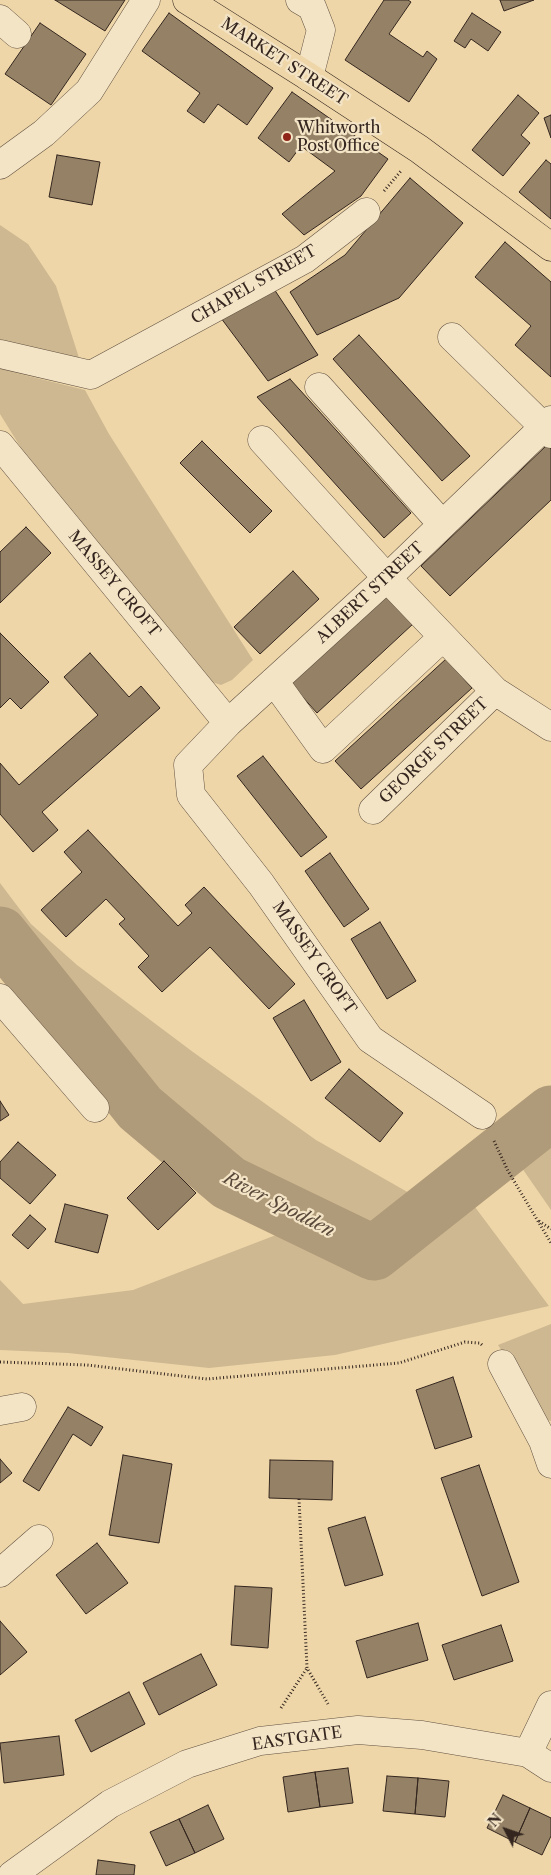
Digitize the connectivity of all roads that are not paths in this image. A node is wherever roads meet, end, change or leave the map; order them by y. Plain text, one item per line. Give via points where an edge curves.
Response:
1 (146, 0) edge
2 (187, 0) edge
3 (300, 0) edge
4 (309, 77) junction
5 (0, 165) edge
6 (366, 212) road end
7 (551, 247) edge
8 (452, 337) dead end
9 (0, 354) edge
10 (319, 387) dead end
11 (549, 427) edge
12 (262, 440) dead end
13 (4, 458) edge
14 (442, 524) junction
15 (387, 578) junction
16 (443, 637) junction
17 (274, 681) junction
18 (495, 691) junction
19 (228, 724) junction
20 (551, 727) edge
21 (188, 766) joint
22 (373, 810) dead end
23 (0, 998) edge
24 (95, 1108) dead end
25 (482, 1115) dead end
26 (502, 1364) road end
27 (551, 1464) edge
28 (38, 1539) dead end
29 (0, 1573) edge
30 (551, 1705) edge
31 (528, 1753) junction
32 (551, 1768) edge
33 (0, 1864) edge
34 (7, 1875) edge
35 (12, 1875) edge

1 - 5 street via 88,91 44,133
2 - 4 main road, MARKET STREET
3 - 4 street via 312,7 322,30
4 - 7 main road, MARKET STREET via 419,149
6 - 9 street, CHAPEL STREET via 305,259 91,375
8 - 11 street
10 - 14 street
11 - 14 street, ALBERT STREET
12 - 15 street
13 - 19 street, MASSEY CROFT
14 - 15 street, ALBERT STREET
15 - 16 street
15 - 17 street, ALBERT STREET
16 - 17 street via 323,749
16 - 18 street
17 - 19 street, ALBERT STREET
18 - 20 street
18 - 22 street, GEORGE STREET
19 - 21 street, ALBERT STREET
21 - 25 street, MASSEY CROFT via 191,795 261,884 370,1039
23 - 24 street
26 - 27 street via 543,1441
28 - 29 street
30 - 31 street
31 - 32 street, EASTGATE
31 - 35 street, EASTGATE via 422,1734 358,1730 260,1741 187,1764 110,1804
33 - 34 street

